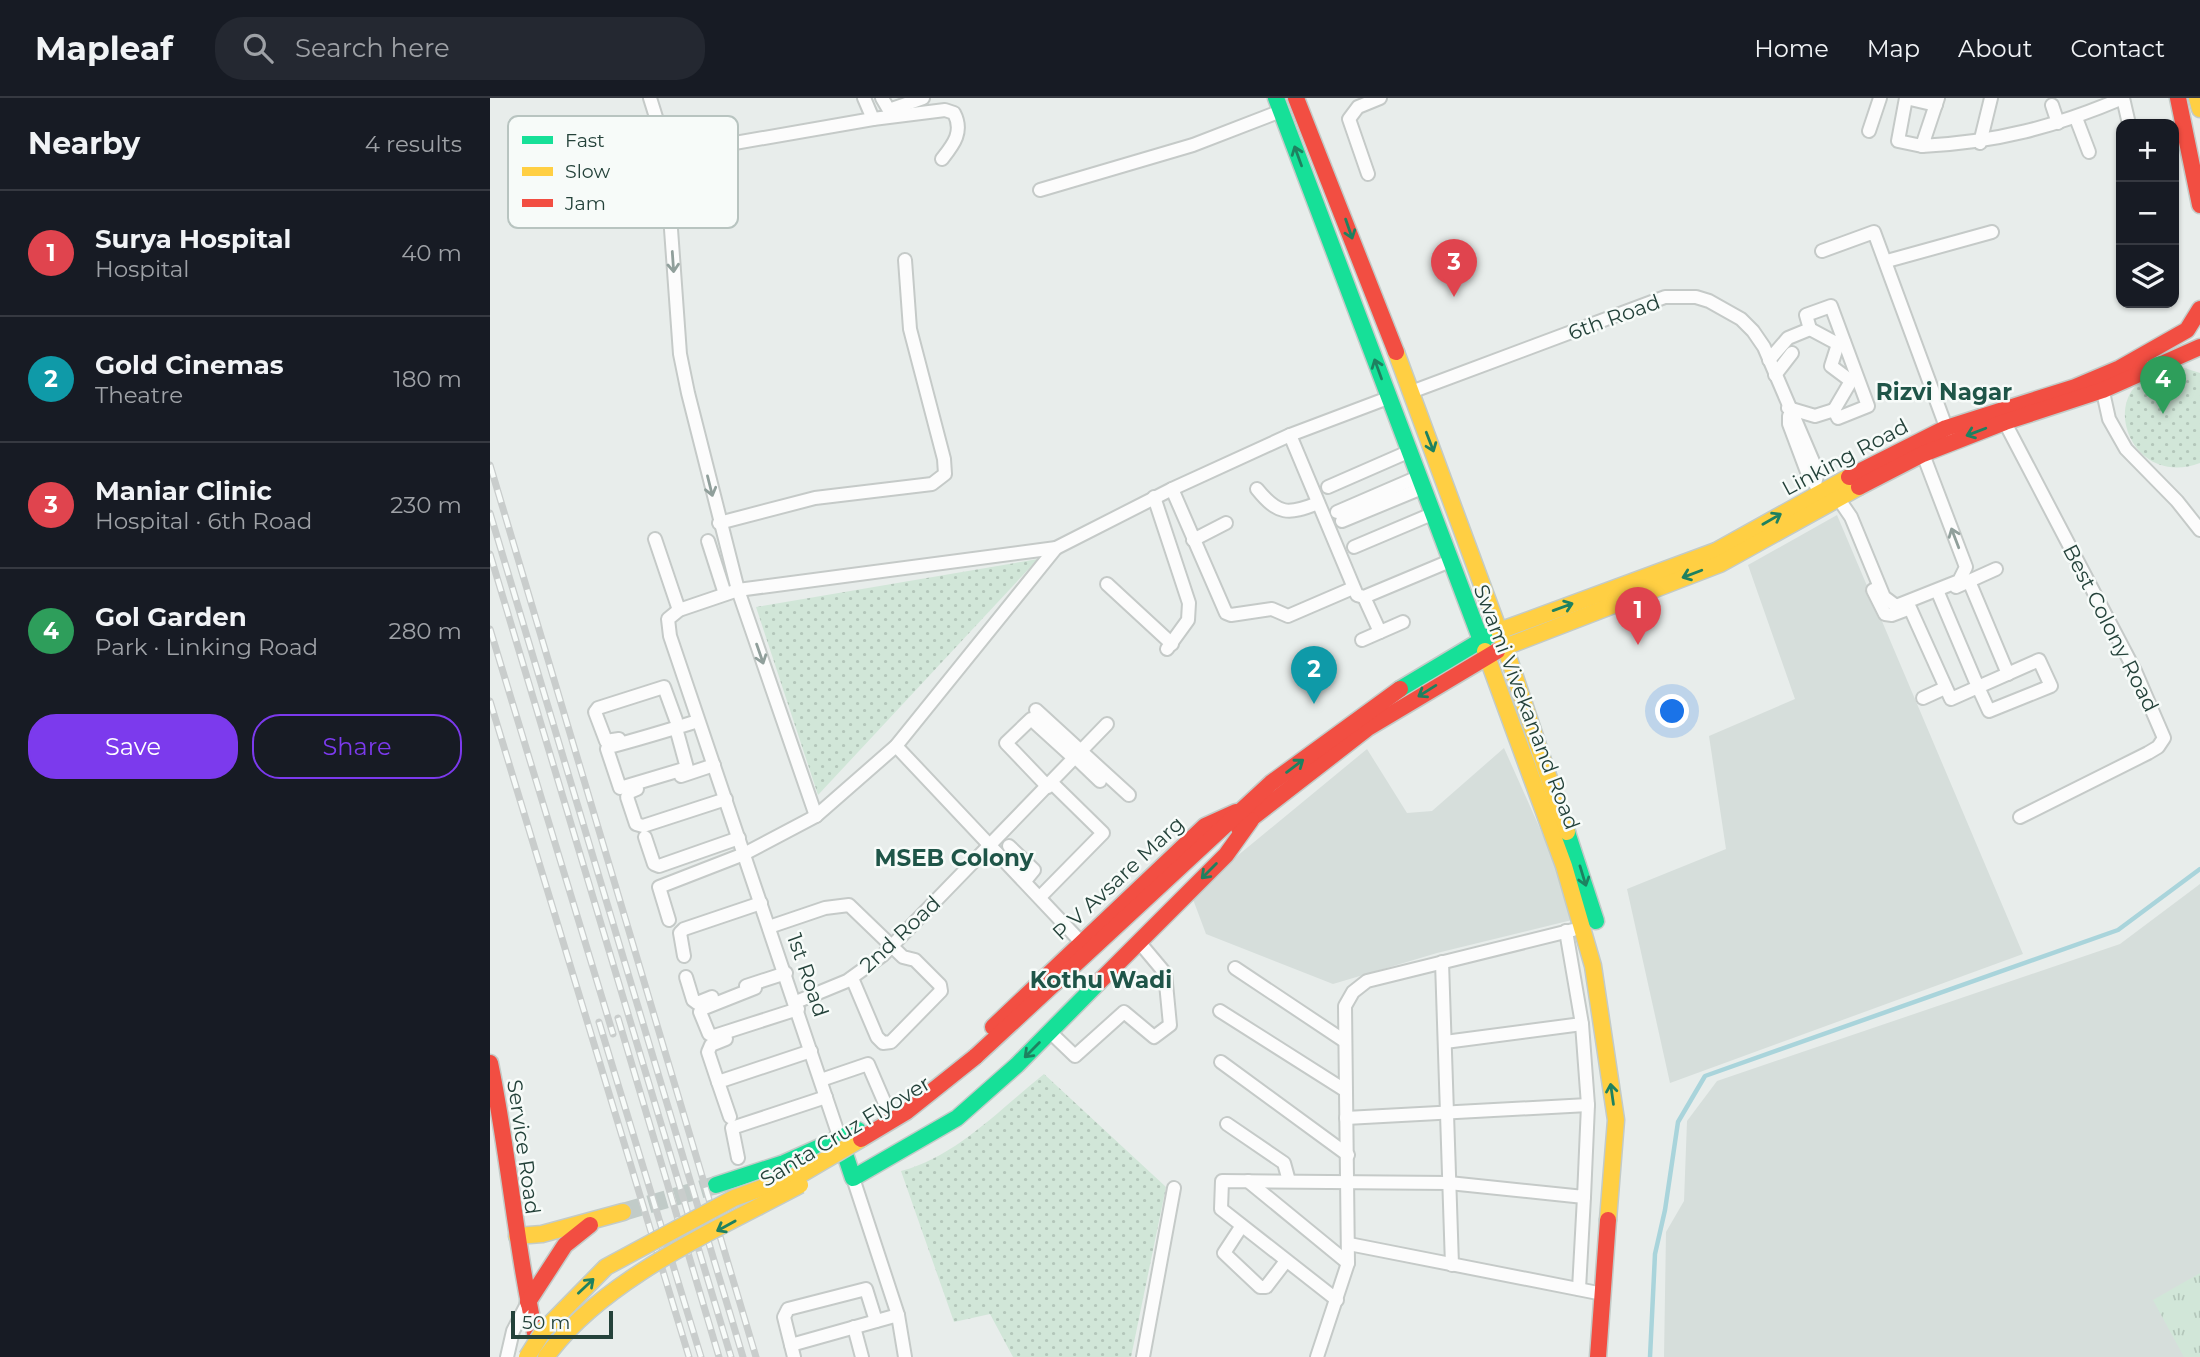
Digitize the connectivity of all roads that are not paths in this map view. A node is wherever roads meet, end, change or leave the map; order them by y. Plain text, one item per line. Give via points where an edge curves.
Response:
1 (650, 98) edge
2 (864, 98) edge
3 (883, 98) edge
4 (923, 98) edge
5 (1296, 98) edge
6 (1306, 98) edge
7 (1380, 98) edge
8 (1880, 98) edge
9 (1906, 98) edge
10 (2123, 98) edge
11 (2178, 98) edge
12 (2197, 98) edge
13 (1987, 99) edge
14 (1363, 101) edge
15 (1937, 102) edge
16 (1279, 104) edge
17 (2052, 105) dead end
18 (2200, 109) edge
19 (655, 116) edge
20 (2076, 118) junction
21 (2128, 119) edge
22 (873, 120) junction
23 (2058, 124) junction
24 (1869, 131) dead end
25 (738, 143) edge
26 (1980, 143) junction
27 (1922, 146) junction
28 (2089, 152) dead end
29 (942, 159) dead end
30 (1368, 174) dead end
31 (1339, 183) dead end
32 (1040, 190) dead end
33 (2200, 205) edge
34 (671, 228) edge
35 (1992, 232) dead end
36 (1822, 251) dead end
37 (905, 260) dead end
38 (1887, 261) junction
39 (2200, 309) edge
40 (1810, 329) junction
41 (2187, 330) junction
42 (1841, 343) junction
43 (2200, 345) edge
44 (1792, 353) dead end
45 (1769, 360) junction
46 (1775, 375) junction
47 (1855, 380) junction
48 (2101, 384) junction
49 (1411, 392) junction
50 (1388, 398) junction
51 (1804, 406) dead end
52 (1787, 407) junction
53 (1834, 410) junction
54 (2002, 416) junction
55 (1290, 435) junction
56 (1949, 435) junction
57 (1921, 448) junction
58 (1408, 452) junction
59 (1420, 483) junction
60 (1328, 487) dead end
61 (1172, 489) junction
62 (1257, 489) dead end
63 (1826, 493) junction
64 (1154, 497) junction
65 (1318, 503) junction
66 (1339, 516) dead end
67 (1433, 517) junction
68 (719, 523) junction
69 (1226, 523) dead end
70 (2200, 530) edge
71 (655, 539) dead end
72 (1193, 540) junction
73 (708, 541) dead end
74 (1056, 548) junction
75 (1355, 550) dead end
76 (1450, 561) junction
77 (1996, 569) dead end
78 (1969, 581) junction
79 (1107, 584) dead end
80 (1353, 588) junction
81 (732, 592) junction
82 (1939, 595) junction
83 (1364, 597) junction
84 (1910, 607) junction
85 (678, 611) junction
86 (1403, 622) dead end
87 (1380, 632) junction
88 (1502, 639) junction
89 (1362, 640) dead end
90 (1480, 640) junction
91 (1486, 656) junction
92 (2008, 674) junction
93 (1978, 687) junction
94 (1945, 688) junction
95 (1923, 698) dead end
96 (1036, 710) dead end
97 (697, 717) junction
98 (1521, 722) junction
99 (676, 724) junction
100 (1107, 724) dead end
101 (1339, 741) junction
102 (896, 746) junction
103 (1075, 756) junction
104 (714, 765) junction
105 (1052, 780) junction
106 (1100, 781) dead end
107 (1129, 795) dead end
108 (726, 799) junction
109 (816, 816) junction
110 (2020, 817) dead end
111 (1244, 818) junction
112 (1108, 828) dead end
113 (645, 837) dead end
114 (739, 838) junction
115 (993, 845) junction
116 (1009, 846) dead end
117 (744, 854) junction
118 (1025, 881) junction
119 (1040, 897) junction
120 (761, 903) junction
121 (669, 920) dead end
122 (1590, 925) junction
123 (769, 927) junction
124 (1566, 931) junction
125 (1080, 941) junction
126 (1139, 942) junction
127 (893, 945) junction
128 (684, 956) dead end
129 (1442, 962) junction
130 (1235, 968) dead end
131 (786, 973) junction
132 (686, 977) dead end
133 (852, 978) junction
134 (755, 988) dead end
135 (797, 1005) junction
136 (1220, 1011) dead end
137 (771, 1024) dead end
138 (1582, 1024) junction
139 (1050, 1032) junction
140 (1343, 1040) junction
141 (1445, 1042) junction
142 (811, 1051) junction
143 (979, 1061) junction
144 (1221, 1062) dead end
145 (490, 1063) edge
146 (1614, 1065) junction
147 (821, 1080) junction
148 (718, 1082) junction
149 (1343, 1089) junction
150 (826, 1097) junction
151 (1588, 1105) junction
152 (1447, 1114) junction
153 (890, 1115) junction
154 (730, 1117) dead end
155 (1346, 1118) junction
156 (1227, 1124) dead end
157 (840, 1139) junction
158 (1348, 1155) junction
159 (738, 1158) dead end
160 (853, 1178) junction
161 (1248, 1181) junction
162 (1289, 1181) junction
163 (1348, 1181) junction
164 (1449, 1183) junction
165 (716, 1185) tunnel mouth
166 (1174, 1188) dead end
167 (1584, 1197) junction
168 (623, 1212) tunnel mouth
169 (596, 1221) junction
170 (1241, 1227) junction
171 (517, 1236) junction
172 (1349, 1244) junction
173 (1286, 1261) junction
174 (1348, 1264) junction
175 (1452, 1265) junction
176 (1579, 1289) junction
177 (1603, 1294) junction
178 (1337, 1300) junction
179 (528, 1302) junction
180 (898, 1315) junction
181 (876, 1321) junction
182 (854, 1327) junction
183 (793, 1351) edge
184 (507, 1357) edge
185 (527, 1357) edge
186 (541, 1357) edge
187 (546, 1357) edge
188 (862, 1357) edge
189 (905, 1357) edge
190 (1143, 1357) edge
191 (1317, 1357) edge
192 (1598, 1357) edge
193 (1612, 1357) edge

1 - 19 street
2 - 22 street
3 - 4 street via 888,110
5 -> 49 main road, Swami Vivekanand Road
6 - 31 street
7 - 14 street
8 - 24 street
9 - 15 street
9 - 27 street via 1898,141
10 - 20 street
10 - 21 street
11 - 33 main road
12 - 18 main road
13 - 26 street
14 - 30 street via 1349,124
15 - 27 street
16 - 32 street via 1193,145
50 -> 16 main road, Swami Vivekanand Road
17 - 23 street
20 - 23 street
20 - 28 street
22 - 25 street
22 - 29 street via 950,111 957,119 957,138
23 - 26 street
26 - 27 street
34 -> 68 street via 680,354
35 - 38 street
36 - 38 street via 1874,232
37 - 68 street via 909,329 945,474 918,487 815,498
38 - 56 street
39 - 41 main road
40 - 42 street
40 - 42 street via 1806,315 1829,305
40 - 45 street via 1788,338
41 - 43 main road
41 - 48 main road, Linking Road
42 - 47 street
42 - 47 street via 1831,366
43 - 48 main road, Linking Road
44 - 46 street
45 - 46 street, 6th Road
45 - 49 street, 6th Road via 1754,331 1732,313 1709,301 1672,296
46 - 52 street, 6th Road
47 - 53 street
47 - 53 street via 1868,406 1839,418
48 - 54 main road, Linking Road
48 - 70 street via 2109,419 2126,449
49 -> 88 main road, Swami Vivekanand Road
50 - 55 street
50 - 58 main road, Swami Vivekanand Road
51 - 52 street
52 - 53 street via 1815,416
52 - 63 street, 6th Road
54 - 56 main road, Linking Road
54 - 110 street, Best Colony Road via 2135,671 2164,738 2148,754
55 - 61 street
55 - 65 street
56 - 57 main road, Linking Road
57 - 63 main road, Linking Road
63 -> 57 street via 1852,517 1889,603 1896,606 1915,601 1959,581 1966,566
58 - 59 main road, Swami Vivekanand Road
58 - 60 street
59 - 66 street
59 - 67 main road, Swami Vivekanand Road
61 - 64 street
61 - 72 street
62 - 65 street via 1270,505 1287,512
63 - 84 street via 1881,610 1892,615
63 - 88 main road, Linking Road via 1718,557
64 - 74 street
64 - 79 street via 1189,603 1188,620 1169,647
65 - 80 street
67 - 75 street
67 - 76 main road, Swami Vivekanand Road
68 - 81 street
69 - 72 street
71 - 85 street
72 - 80 street via 1222,608 1231,615 1272,610 1288,616
73 - 81 street
74 - 81 street
74 - 102 street
76 - 83 street
76 - 90 main road, Swami Vivekanand Road
77 - 78 street
78 - 82 street
78 - 92 street
80 - 83 street
81 - 85 street
81 -> 109 street
82 - 84 street
82 - 93 street
83 - 87 street
84 - 94 street
85 - 97 street, 1st Road via 667,626
86 - 87 street
87 - 89 street
88 - 90 main road
88 - 91 main road, P V Avsare Marg
88 - 98 main road, Swami Vivekanand Road
90 - 91 main road, Swami Vivekanand Road
90 - 101 main road via 1393,693
91 - 98 main road, Swami Vivekanand Road
91 -> 101 main road, P V Avsare Marg
92 - 93 street
92 - 93 street via 2041,660 2051,684 1989,711
93 - 94 street via 1951,699
94 - 95 street
96 - 103 street
97 - 99 street
97 - 104 street, 1st Road
98 - 122 main road, Swami Vivekanand Road
99 - 99 street via 608,742 595,712 661,686 666,689
99 - 99 street via 607,749 620,788 687,768
100 - 103 street, 2nd Road
101 - 111 main road, P V Avsare Marg
102 - 109 street
102 - 115 street
103 - 105 street, 2nd Road
103 - 105 street via 1031,719 1006,743
103 - 106 street
103 - 107 street
104 - 108 street, 1st Road
104 - 108 street via 630,792 627,797 636,824 643,826
105 - 112 street
105 - 115 street, 2nd Road
105 - 119 street via 1103,833
108 - 114 street, 1st Road
109 - 117 street
111 - 125 main road, P V Avsare Marg via 1205,826
111 -> 126 main road via 1226,855
111 - 143 main road, Santa Cruz Flyover
113 - 114 street via 656,866
114 - 117 street, 1st Road
115 - 118 street
115 - 127 street, 2nd Road
116 - 118 street via 1034,870
117 - 120 street, 1st Road
117 - 121 street via 659,887
118 - 119 street
119 - 125 street
120 - 123 street, 1st Road
120 - 128 street via 684,929 680,933
122 - 124 street
122 - 146 main road, Swami Vivekanand Road via 1593,966
123 - 127 street via 849,905
123 - 131 street, 1st Road
124 - 129 street
124 - 138 street
125 - 153 main road, P V Avsare Marg via 957,1063
126 - 139 main road
126 - 139 street via 1165,973 1170,1025 1154,1037 1124,1012 1074,1056
127 - 133 street, 2nd Road
127 - 133 street via 941,988 891,1042 879,1041
129 - 140 street via 1367,981 1345,1006
129 - 141 street
130 - 140 street
131 - 132 street via 696,1003
131 - 135 street, 1st Road
133 - 135 street, 2nd Road
134 - 135 street, 2nd Road via 702,1009 709,1034 715,1036
135 - 142 street, 1st Road
136 - 149 street
137 - 148 street via 709,1048
138 - 141 street
138 - 151 street
139 -> 160 main road via 957,1118
140 - 149 street
141 - 152 street
142 - 147 street, 1st Road
142 - 148 street
185 -> 143 main road, bridge via 544,1330 606,1267 734,1198 803,1173 906,1112
143 -> 187 main road, Santa Cruz Flyover, bridge via 923,1112 618,1287 581,1316
144 - 158 street
145 - 171 main road, Service Road via 504,1130
177 -> 146 main road, Swami Vivekanand Road via 1615,1120
146 - 193 main road, Swami Vivekanand Road via 1628,1112
147 - 150 street, 1st Road
147 - 153 street via 868,1064
148 - 154 street
149 - 155 street
150 - 157 street, 1st Road
150 - 159 street via 732,1128
151 - 152 street
151 - 167 street
152 - 155 street
152 - 164 street
153 - 157 main road, P V Avsare Marg
155 - 158 street
156 - 162 street via 1284,1163
157 - 160 main road, 1st Road
157 - 165 main road, P V Avsare Marg
158 - 163 street
160 - 180 street, 1st Road
161 - 162 street
161 - 170 street via 1222,1181 1221,1209
161 - 174 street
162 - 163 street
163 - 164 street
163 - 172 street
164 - 167 street
164 - 175 street
166 - 190 street
167 - 176 street
168 - 169 main road
169 - 171 main road
169 - 179 main road via 565,1245
170 - 173 street
170 - 173 street via 1224,1253 1259,1287 1266,1287
171 - 179 main road, Service Road
172 - 174 street
172 - 175 street
173 - 178 street
174 - 178 street
175 - 176 street
176 - 177 street
177 - 192 main road, Swami Vivekanand Road
178 - 191 street
179 - 184 street via 513,1331
179 - 186 main road, Service Road
180 - 181 street
180 - 189 street, 1st Road
181 - 182 street
181 - 183 street via 866,1289 788,1309 784,1315
182 - 183 street
182 - 188 street

